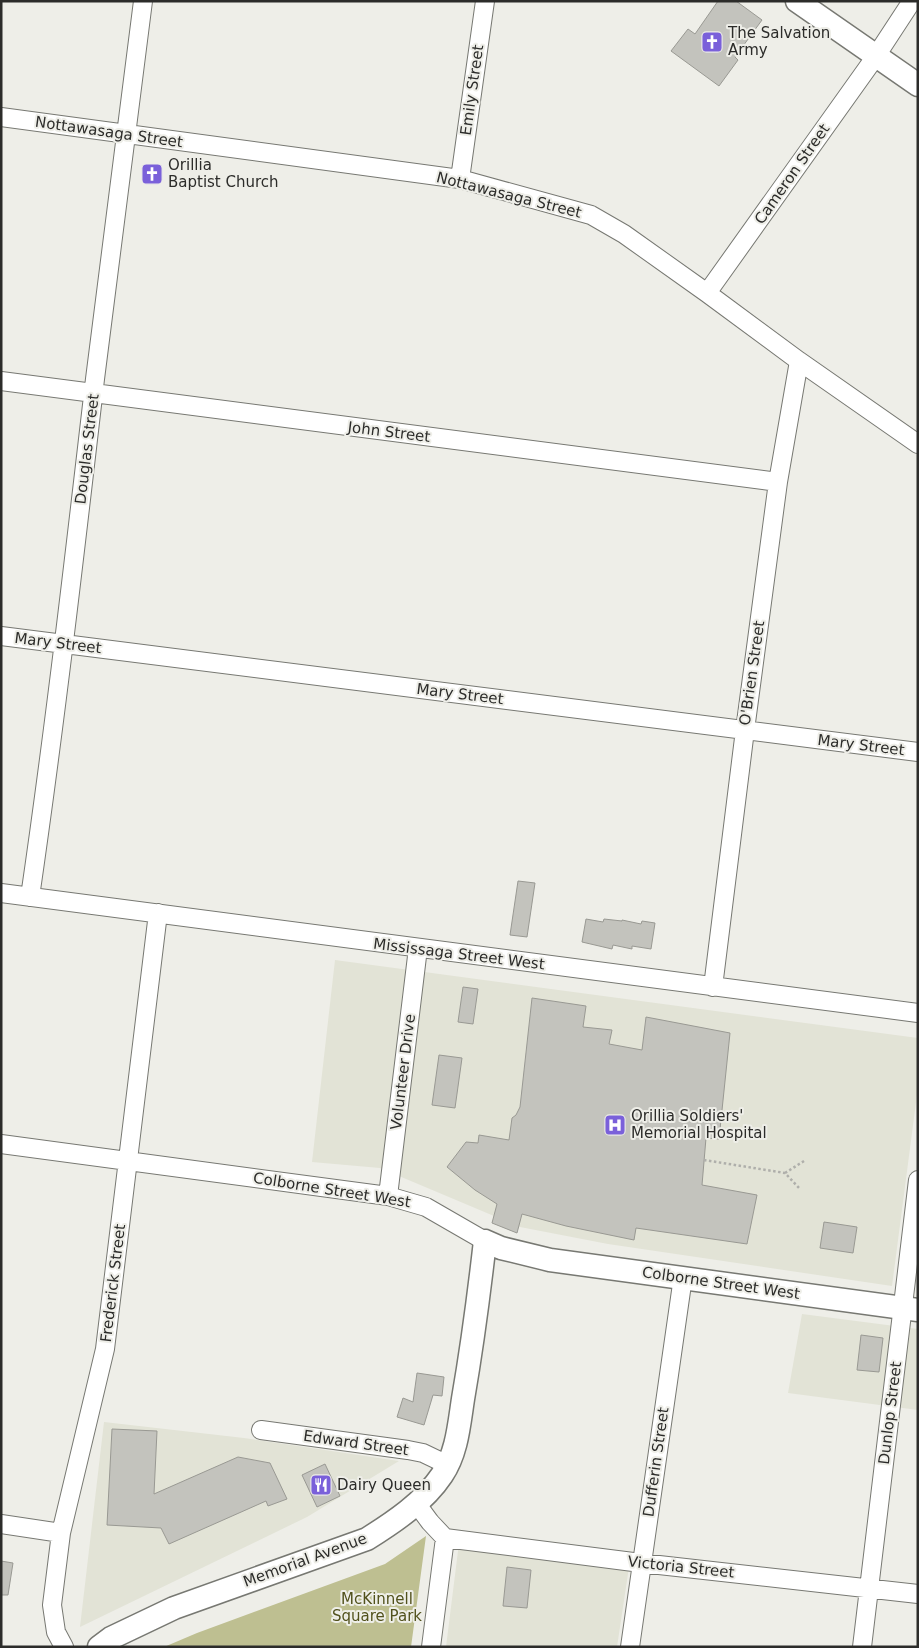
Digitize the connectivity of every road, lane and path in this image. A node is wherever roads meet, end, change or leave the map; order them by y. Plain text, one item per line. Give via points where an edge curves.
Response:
1 (143, 1) edge
2 (485, 1) edge
3 (797, 1) edge
4 (912, 1) edge
5 (876, 56) junction
6 (918, 85) edge
7 (1, 117) edge
8 (126, 135) junction
9 (460, 179) junction
10 (708, 293) junction
11 (798, 361) junction
12 (1, 381) edge
13 (94, 394) junction
14 (918, 444) edge
15 (778, 482) junction
16 (1, 636) edge
17 (64, 644) junction
18 (745, 730) junction
19 (918, 752) edge
20 (1, 893) edge
21 (30, 897) junction
22 (158, 913) junction
23 (418, 948) junction
24 (713, 987) junction
25 (918, 1013) edge
26 (1, 1144) edge
27 (127, 1160) junction
28 (704, 1160) dead end
29 (804, 1160) dead end
30 (785, 1173) junction
31 (918, 1180) edge
32 (799, 1188) dead end
33 (388, 1196) junction
34 (485, 1241) junction
35 (683, 1278) junction
36 (910, 1309) edge
37 (261, 1430) dead end
38 (448, 1464) junction
39 (416, 1503) junction
40 (1, 1524) edge
41 (61, 1533) junction
42 (446, 1538) junction
43 (641, 1563) junction
44 (869, 1588) junction
45 (918, 1594) edge
46 (64, 1647) edge
47 (99, 1647) edge
48 (431, 1647) edge
49 (630, 1647) edge
50 (862, 1647) edge

1 - 8 street, Douglas Street
2 - 9 street, Emily Street
3 - 5 main road
4 - 5 street, Cameron Street
5 - 6 main road
5 - 10 street, Cameron Street
7 - 8 street, Nottawasaga Street
8 - 9 street, Nottawasaga Street
8 - 13 street, Douglas Street
9 - 10 street, Nottawasaga Street via 590,215 624,234
10 - 11 street, Nottawasaga Street
11 - 14 street, Nottawasaga Street
11 - 15 street, O'Brien Street
12 - 13 street, John Street
13 - 15 street, John Street
13 - 17 street, Douglas Street
15 - 18 street, O'Brien Street
16 - 17 street, Mary Street
17 - 18 street, Mary Street
17 - 21 street, Douglas Street
18 - 19 street, Mary Street
18 - 24 street, O'Brien Street
20 - 21 street, Mississaga Street West
21 - 22 street, Mississaga Street West
22 - 23 street, Mississaga Street West
22 - 27 street, Frederick Street
23 - 24 street, Mississaga Street West
23 - 33 street, Volunteer Drive
24 - 25 street, Mississaga Street West
26 - 27 street, Colborne Street West
27 - 33 street, Colborne Street West
27 - 41 street, Frederick Street via 105,1349
28 - 30 path
29 - 30 path
30 - 32 path
31 - 36 street, Dunlop Street
33 - 34 street, Colborne Street West via 426,1207
34 - 35 main road, Colborne Street West via 542,1258
34 - 38 main road, Memorial Avenue via 467,1380 456,1444
35 - 36 main road, Colborne Street West
35 - 43 street, Dufferin Street
36 - 44 street, Dunlop Street
37 - 38 street, Edward Street via 408,1450
38 - 39 main road, Memorial Avenue via 432,1488
39 - 42 street
39 - 47 main road, Memorial Avenue via 367,1539 174,1608
40 - 41 street
41 - 46 street, Frederick Street via 52,1605 56,1632
42 - 43 street, Victoria Street
42 - 48 street
43 - 44 street, Victoria Street
43 - 49 street, Dufferin Street
44 - 45 street, Victoria Street
44 - 50 street, Dunlop Street

